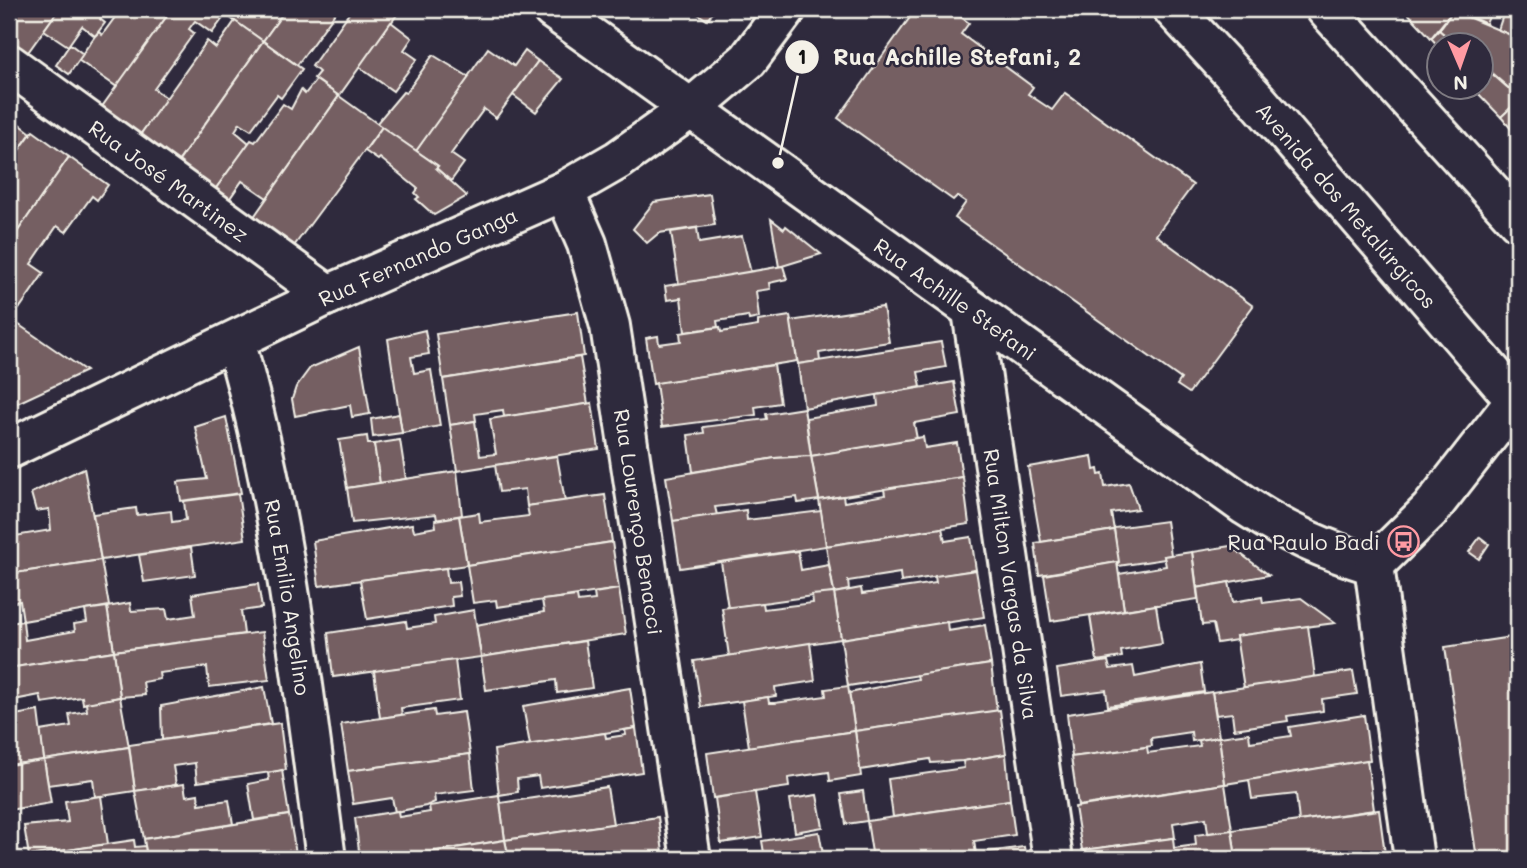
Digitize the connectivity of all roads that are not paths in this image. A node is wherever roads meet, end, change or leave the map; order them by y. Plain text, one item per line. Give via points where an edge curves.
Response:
1 (552, 9) edge
2 (786, 9) edge
3 (1173, 9) edge
4 (1326, 9) edge
5 (9, 64) edge
6 (690, 109) junction
7 (564, 191) junction
8 (1518, 222) edge
9 (328, 295) junction
10 (972, 311) junction
11 (235, 341) junction
12 (1517, 401) edge
13 (9, 449) edge
14 (1374, 565) junction
15 (326, 859) edge
16 (691, 859) edge
17 (1053, 859) edge
18 (1414, 859) edge

1 - 6 street, Rua Achille Stefani
2 - 6 street, Rua Fernando Ganga via 748,60
3 - 12 street, Avenida dos Metalúrgicos
4 - 8 street
5 - 9 street, Rua José Martinez
6 - 7 street, Rua Fernando Ganga
6 - 10 street, Rua Achille Stefani
7 - 9 street, Rua Fernando Ganga
7 - 16 street, Rua Lourenço Benacci via 587,244 610,326
9 - 11 street, Rua Fernando Ganga
10 - 14 street, Rua Achille Stefani via 1287,533
10 - 17 street, Rua Milton Vargas da Silva
11 - 13 street, Rua Fernando Ganga
11 - 15 street, Rua Emilio Angelino via 259,422 278,523
12 - 14 street via 1430,510
14 - 18 street

